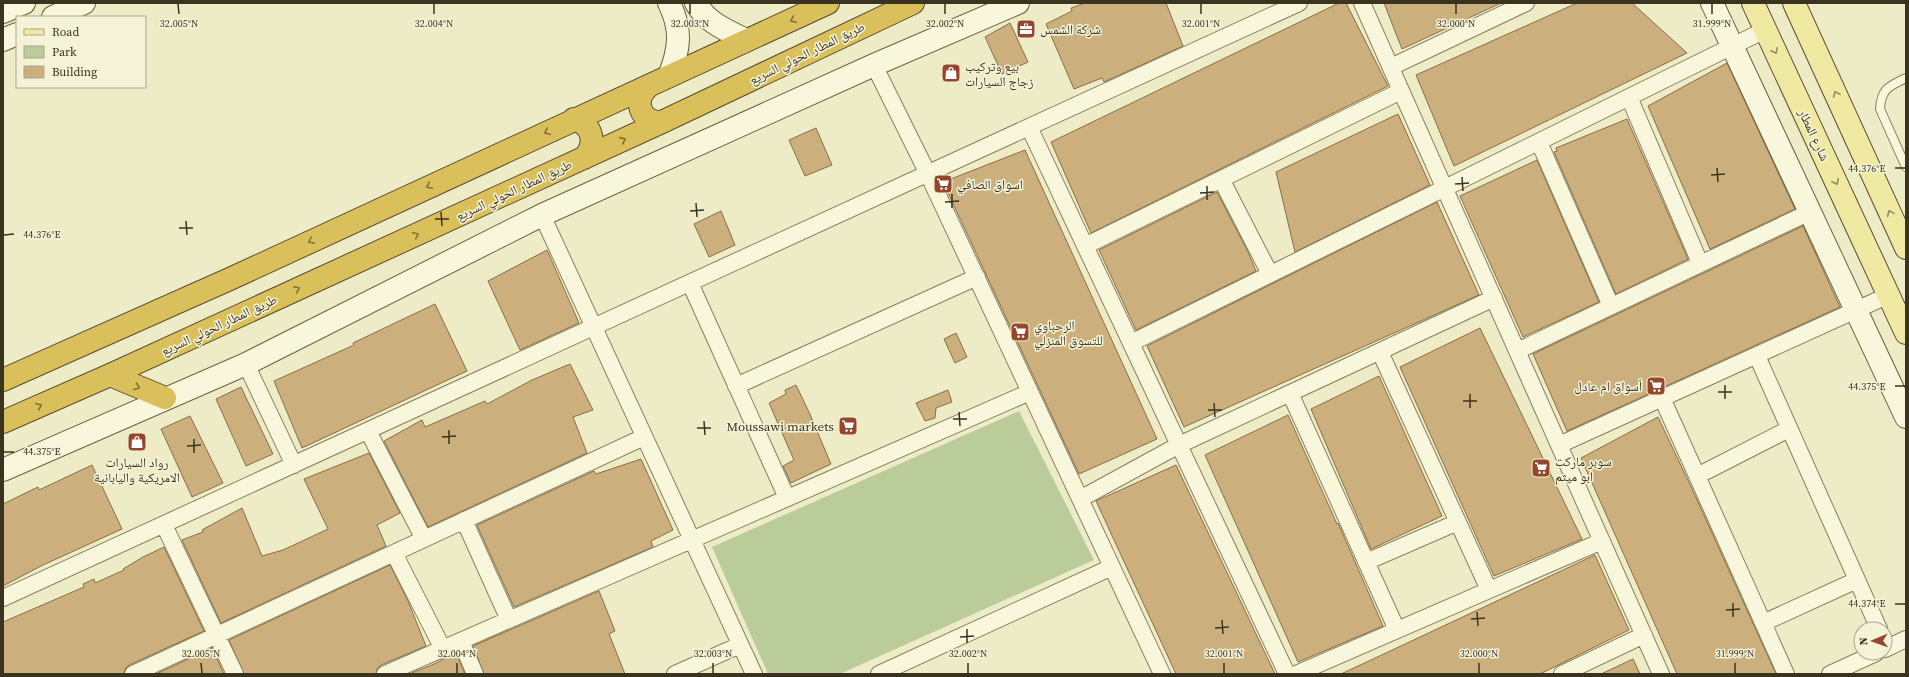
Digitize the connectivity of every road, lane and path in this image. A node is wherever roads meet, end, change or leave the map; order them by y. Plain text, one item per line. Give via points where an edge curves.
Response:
1 (24, 3) edge
2 (84, 3) edge
3 (669, 3) edge
4 (828, 3) edge
5 (913, 3) edge
6 (1018, 3) edge
7 (1299, 3) edge
8 (1362, 3) edge
9 (1526, 3) edge
10 (1712, 3) edge
11 (1753, 3) edge
12 (1794, 3) edge
13 (1506, 7) edge
14 (699, 8) edge
15 (3, 12) edge
16 (55, 16) edge
17 (678, 30) junction
18 (1765, 30) junction
19 (16, 34) edge
20 (3, 40) edge
21 (746, 40) junction
22 (1732, 46) junction
23 (874, 65) junction
24 (1391, 67) junction
25 (669, 76) junction
26 (1906, 78) edge
27 (648, 87) junction
28 (1401, 91) junction
29 (1630, 97) junction
30 (574, 119) junction
31 (662, 122) junction
32 (1029, 127) junction
33 (1539, 142) junction
34 (584, 158) junction
35 (1906, 167) edge
36 (928, 174) junction
37 (1222, 179) junction
38 (1445, 188) junction
39 (1810, 212) junction
40 (542, 215) junction
41 (1085, 246) junction
42 (1906, 248) edge
43 (1700, 263) junction
44 (1270, 274) junction
45 (977, 277) junction
46 (690, 283) junction
47 (1889, 295) junction
48 (1494, 298) junction
49 (1611, 306) junction
50 (1856, 310) junction
51 (594, 328) junction
52 (1906, 333) edge
53 (1131, 343) junction
54 (1517, 351) junction
55 (1380, 352) junction
56 (1757, 356) junction
57 (246, 364) junction
58 (110, 375) junction
59 (3, 380) edge
60 (736, 386) junction
61 (1030, 392) junction
62 (1290, 393) junction
63 (165, 398) junction
64 (1662, 398) junction
65 (1906, 417) edge
66 (3, 422) edge
67 (1789, 429) junction
68 (368, 431) junction
69 (644, 437) junction
70 (1179, 445) junction
71 (1559, 445) junction
72 (294, 465) junction
73 (3, 470) edge
74 (1697, 476) junction
75 (787, 498) junction
76 (1080, 499) junction
77 (464, 520) junction
78 (1458, 522) junction
79 (164, 525) junction
80 (424, 539) junction
81 (692, 540) junction
82 (1602, 541) junction
83 (394, 553) junction
84 (1366, 562) junction
85 (1112, 567) junction
86 (1857, 580) junction
87 (1489, 590) junction
88 (3, 598) edge
89 (509, 620) junction
90 (1875, 621) edge
91 (1763, 623) junction
92 (1397, 630) junction
93 (217, 635) junction
94 (1644, 635) junction
95 (1906, 639) edge
96 (461, 641) junction
97 (1893, 644) edge
98 (740, 645) junction
99 (444, 649) junction
100 (1856, 661) edge
101 (133, 674) edge
102 (235, 674) edge
103 (386, 674) edge
104 (475, 674) edge
105 (675, 674) edge
106 (754, 674) edge
107 (879, 674) edge
108 (1162, 674) edge
109 (1287, 674) edge
110 (1296, 674) edge
111 (1562, 674) edge
112 (1661, 674) edge
113 (1786, 674) edge
114 (1830, 674) edge

1 - 15 street
2 - 16 street
3 - 17 street
4 -> 21 highway
5 - 31 highway, طريق المطار الحولي السريع
6 - 23 street
7 - 32 street
8 - 24 street
9 - 13 street
10 - 22 street
11 - 18 main road, شارع المطار
42 -> 12 main road
13 - 24 street
14 - 17 street via 702,20 699,28 685,33
14 - 21 street via 721,28
17 - 25 street via 678,48
18 - 22 street
18 -> 47 main road, شارع المطار
19 - 20 street
21 - 25 highway
22 - 29 street
22 - 39 street
23 - 36 street
23 - 40 street
24 - 28 street
25 - 27 highway
26 - 35 lane via 1884,91 1880,99 1880,109
27 - 30 highway
27 - 31 highway via 640,96 640,108 646,118
28 - 37 street
28 - 38 street
29 - 33 street
29 - 43 street
30 - 34 highway via 585,124 591,135 591,148
30 -> 59 highway via 232,278
34 -> 31 highway, طريق المطار الحولي السريع
32 - 36 street
32 - 41 street
33 - 38 street
33 - 49 street
58 -> 34 highway, طريق المطار الحولي السريع
36 - 45 street
36 - 46 street
37 - 41 street
37 - 44 street
38 - 44 street
38 - 48 street
39 - 43 street
39 - 50 street
40 - 51 street
40 - 57 street
41 - 53 street
43 - 49 street
44 - 53 street
45 - 60 street
45 - 61 street
46 - 51 street
46 - 60 street
47 - 50 street
47 - 52 main road, شارع المطار
48 - 54 street
48 - 55 street
49 - 54 street
50 - 56 street
50 - 65 street
51 - 68 street
51 - 69 street
53 - 70 street
54 - 71 street
55 - 62 street
55 - 78 street
56 - 64 street
56 - 67 street
57 - 63 street
57 - 72 street
58 -> 63 highway
66 -> 58 highway, طريق المطار الحولي السريع
60 - 75 street
61 - 75 street
61 - 76 street
62 - 70 street
62 - 84 street
63 - 73 street
64 - 71 street
64 - 74 street
67 - 74 street
67 - 86 street
68 - 72 street
68 - 80 street
69 - 77 street
69 - 81 street
70 - 76 street
70 - 109 street
71 - 82 street
72 - 79 street
74 - 91 street
75 - 81 street
76 - 85 street
77 - 80 street
77 - 89 street
78 - 84 street
78 - 87 street
79 - 88 street
79 - 93 street
80 - 83 street
81 - 89 street
81 - 98 street
82 - 87 street
82 - 94 street
83 - 93 street
83 - 99 street
84 - 92 street
85 - 107 street
85 - 108 street
86 - 90 street
86 - 91 street
87 - 92 street
89 - 96 street
91 - 113 street
92 - 110 street
93 - 101 street
93 - 102 street
94 - 111 street
94 - 112 street
95 - 97 street
96 - 99 street
96 - 104 street
98 - 105 street
98 - 106 street
99 - 103 street
100 - 114 street

